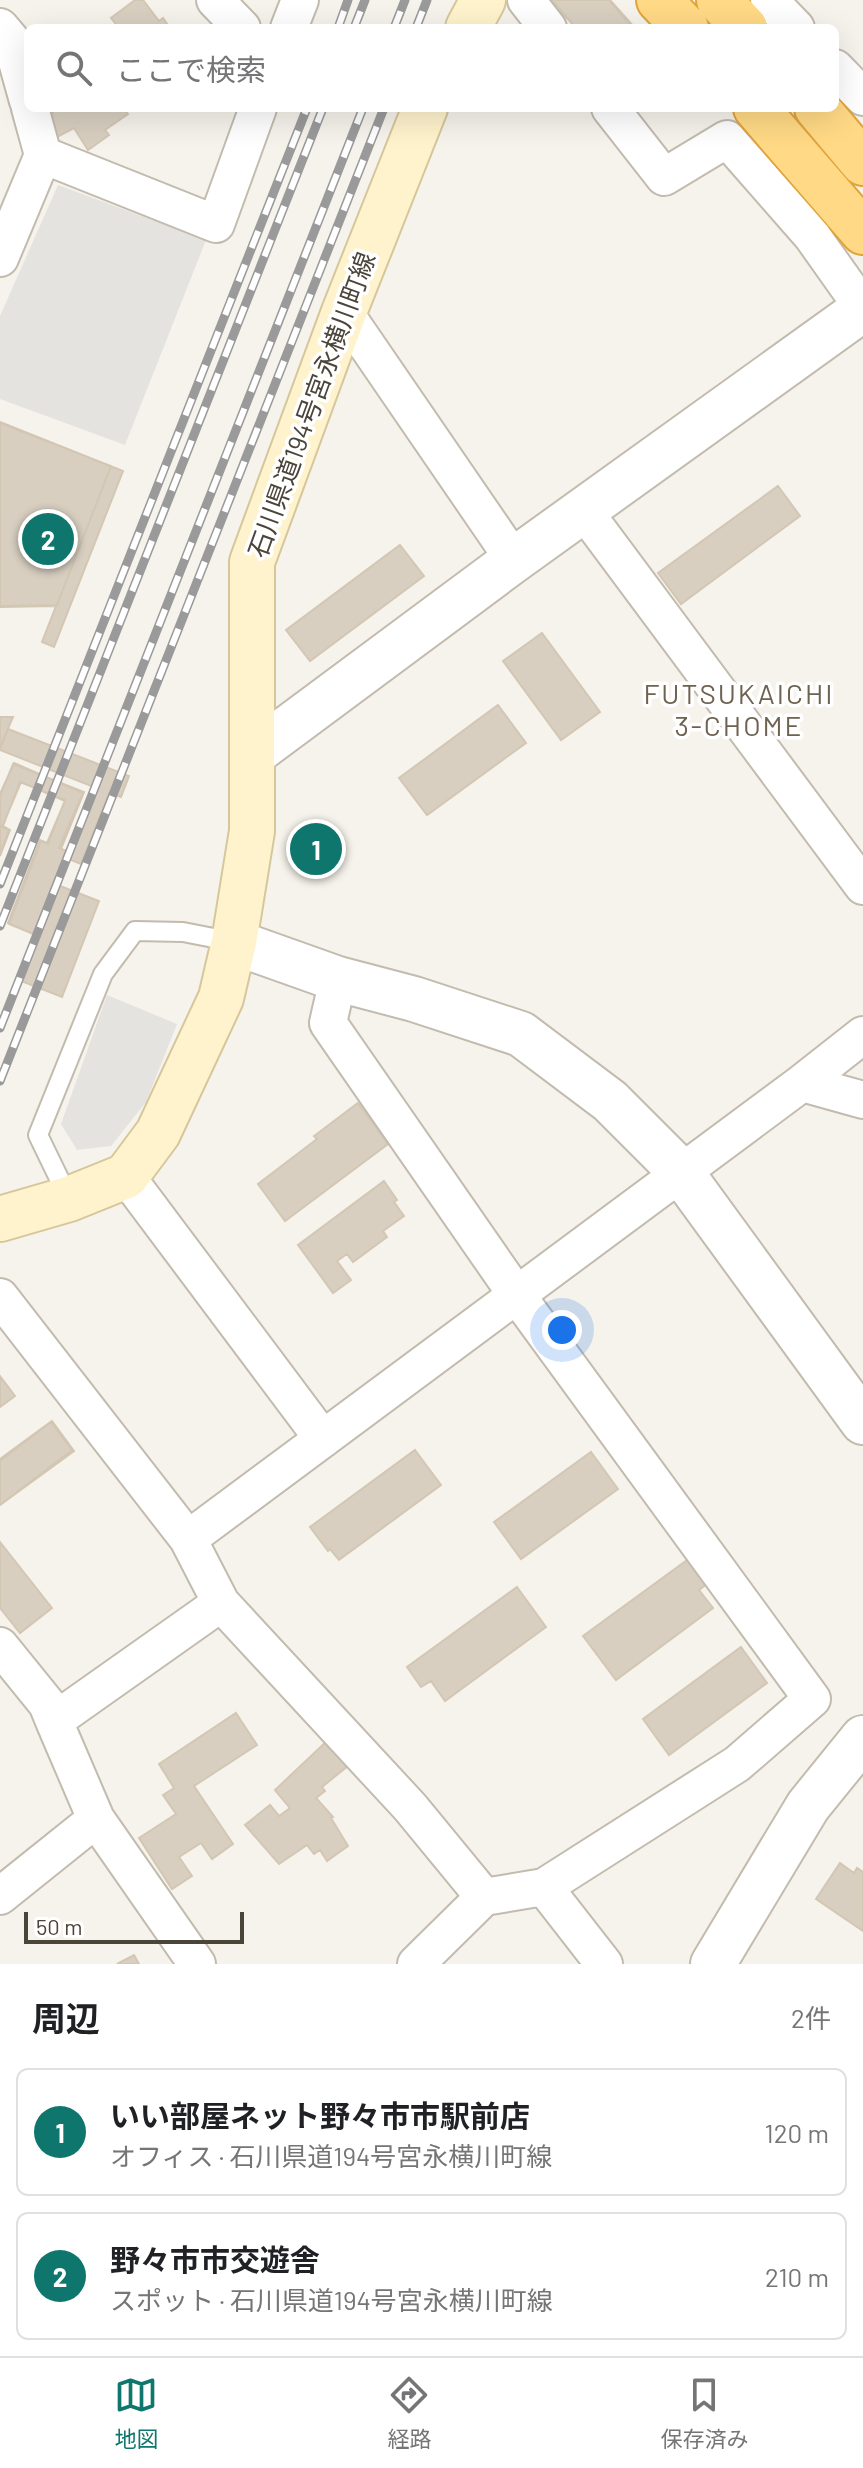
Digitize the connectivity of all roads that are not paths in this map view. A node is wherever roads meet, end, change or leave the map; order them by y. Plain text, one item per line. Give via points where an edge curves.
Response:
1 (215, 0) edge
2 (300, 0) edge
3 (483, 0) edge
4 (526, 0) edge
5 (659, 0) edge
6 (719, 0) edge
7 (769, 0) edge
8 (238, 24) edge
9 (291, 24) edge
10 (470, 24) edge
11 (545, 24) edge
12 (682, 24) edge
13 (741, 24) edge
14 (792, 24) edge
15 (0, 27) edge
16 (839, 72) edge
17 (24, 87) edge
18 (863, 97) edge
19 (31, 112) edge
20 (257, 112) edge
21 (423, 112) edge
22 (613, 112) edge
23 (759, 112) edge
24 (820, 112) edge
25 (43, 155) junction
26 (857, 155) edge
27 (863, 232) edge
28 (0, 258) edge
29 (863, 309) edge
30 (344, 312) junction
31 (584, 511) junction
32 (514, 560) junction
33 (253, 754) junction
34 (863, 886) edge
35 (234, 942) junction
36 (338, 979) junction
37 (863, 1035) edge
38 (802, 1083) junction
39 (863, 1100) edge
40 (680, 1171) junction
41 (126, 1176) junction
42 (69, 1199) junction
43 (0, 1219) edge
44 (516, 1294) junction
45 (0, 1297) edge
46 (863, 1422) edge
47 (323, 1439) junction
48 (188, 1539) junction
49 (221, 1603) junction
50 (0, 1646) edge
51 (54, 1721) junction
52 (863, 1738) edge
53 (96, 1819) junction
54 (544, 1887) junction
55 (0, 1896) edge
56 (484, 1897) junction
57 (197, 1964) edge
58 (416, 1964) edge
59 (604, 1964) edge
60 (713, 1964) edge

1 - 8 street
2 - 9 street
3 - 10 main road
4 - 11 street
5 - 12 highway
6 - 13 highway
7 - 14 street
15 - 17 street via 11,40
16 - 18 street
19 - 25 street
20 - 25 street via 216,224
21 - 30 main road, 石川県道194号宮永横川町線
22 - 29 street via 664,177 727,139 812,236
23 - 27 highway
24 - 26 highway
25 - 28 street
29 - 31 street
30 - 32 street
30 - 33 main road, 石川県道194号宮永横川町線 via 252,562
31 - 32 street
31 - 34 street
32 - 33 street
33 - 35 main road, 石川県道194号宮永横川町線 via 252,831
35 - 36 street
35 - 41 main road, 石川県道194号宮永横川町線 via 221,998 181,1087 158,1133
35 - 42 lane via 183,932 135,931 103,974 38,1135
36 - 40 street via 521,1034 610,1101
36 - 44 street via 328,1023
37 - 38 street
38 - 39 street
38 - 40 street
40 - 44 street
40 - 46 street
41 - 42 main road
41 - 47 street
42 - 43 main road
44 - 47 street
44 - 54 street via 812,1699 737,1764
45 - 48 street
47 - 48 street
48 - 49 street
49 - 51 street
49 - 56 street via 400,1796
50 - 51 street via 47,1704
51 - 53 street
52 - 60 street via 808,1806
53 - 55 street
53 - 57 street
54 - 56 street
54 - 59 street
56 - 58 street

